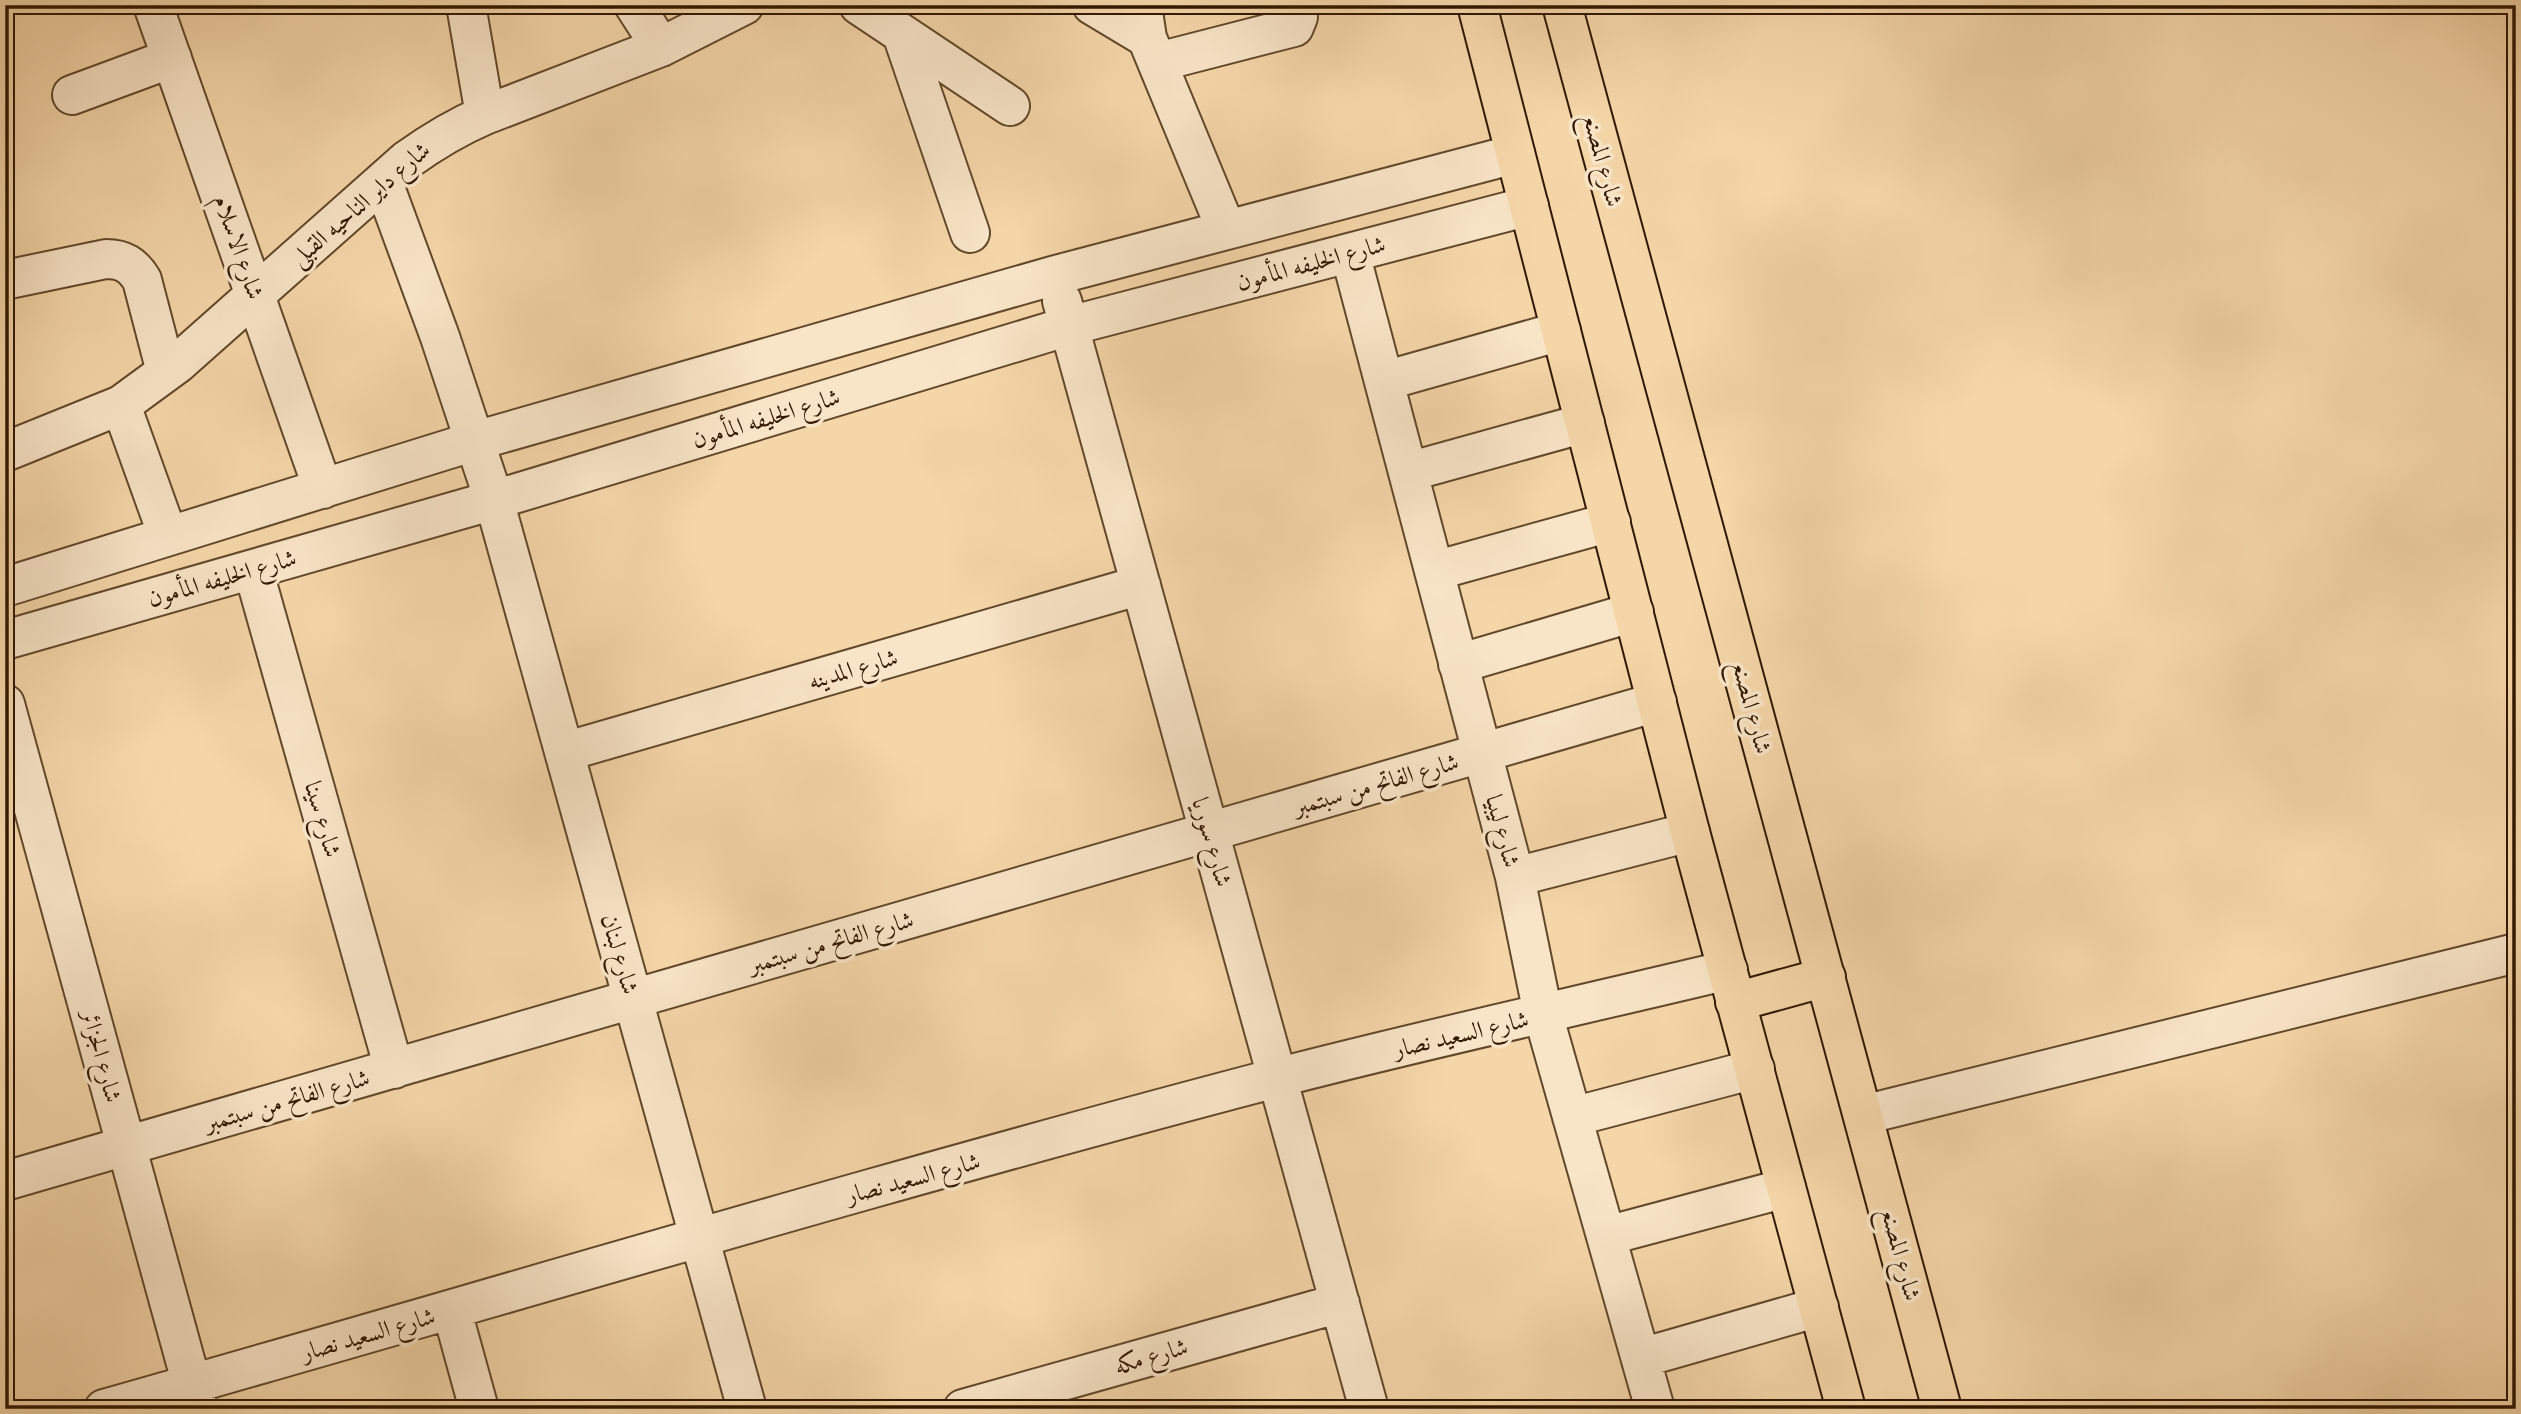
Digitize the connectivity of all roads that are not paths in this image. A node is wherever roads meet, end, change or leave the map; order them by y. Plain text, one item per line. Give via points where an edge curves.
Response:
1 (153, 5) edge
2 (466, 5) edge
3 (635, 5) edge
4 (744, 5) edge
5 (859, 5) edge
6 (1092, 5) edge
7 (1295, 5) edge
8 (1477, 5) edge
9 (1562, 5) edge
10 (902, 34) junction
11 (1149, 35) edge
12 (661, 47) junction
13 (172, 58) junction
14 (72, 95) dead end
15 (1010, 106) dead end
16 (485, 115) junction
17 (1516, 154) junction
18 (383, 182) junction
19 (1529, 206) junction
20 (1226, 229) junction
21 (970, 233) dead end
22 (1350, 253) junction
23 (1056, 275) junction
24 (5, 280) edge
25 (256, 295) junction
26 (1069, 326) junction
27 (1561, 331) junction
28 (166, 372) junction
29 (1384, 381) junction
30 (121, 405) junction
31 (1585, 423) junction
32 (475, 442) junction
33 (5, 452) edge
34 (1408, 472) junction
35 (323, 489) junction
36 (494, 500) junction
37 (1611, 522) junction
38 (169, 537) junction
39 (253, 569) junction
40 (1434, 571) junction
41 (1141, 585) junction
42 (5, 587) edge
43 (1634, 612) junction
44 (5, 640) edge
45 (1458, 664) junction
46 (1657, 702) junction
47 (5, 704) edge
48 (564, 752) junction
49 (1482, 752) junction
50 (1209, 832) junction
51 (1690, 832) junction
52 (1516, 877) junction
53 (2516, 953) edge
54 (1826, 977) junction
55 (1732, 986) junction
56 (633, 999) junction
57 (1543, 1014) junction
58 (394, 1069) junction
59 (1755, 1069) junction
60 (1278, 1078) junction
61 (1863, 1115) junction
62 (1572, 1117) junction
63 (127, 1146) junction
64 (5, 1181) edge
65 (1786, 1188) junction
66 (1606, 1236) junction
67 (699, 1238) junction
68 (1340, 1303) junction
69 (1819, 1307) junction
70 (452, 1311) junction
71 (1641, 1358) junction
72 (196, 1396) edge
73 (104, 1409) edge
74 (479, 1409) edge
75 (747, 1409) edge
76 (962, 1409) edge
77 (1369, 1409) edge
78 (1655, 1409) edge
79 (1846, 1409) edge
80 (1942, 1409) edge

1 - 13 street, شارع الاسلام
2 - 16 street
3 - 12 street
4 - 12 street, شارع داير الناحيه القبلى
5 - 10 street
6 - 11 street
7 - 11 street via 1298,17 1294,27
8 - 17 main road
9 - 54 main road, شارع المصنع
10 - 15 street
10 - 21 street
11 - 20 street
12 - 16 street, شارع داير الناحيه القبلى
13 - 14 street
13 - 25 street, شارع الاسلام
16 - 18 street, شارع داير الناحيه القبلى via 432,142
17 - 19 main road
17 - 20 street
18 - 25 street, شارع داير الناحيه القبلى
18 - 32 street, شارع لبنان
19 - 22 street, شارع الخليفه المأمون
19 - 27 main road
20 - 23 street
22 - 26 street, شارع الخليفه المأمون
22 - 29 street, شارع ليبيا
23 - 26 street, شارع سوريا
23 - 32 street
24 - 28 street via 106,259 128,264 142,279
25 - 28 street, شارع داير الناحيه القبلى
25 - 35 street, شارع الاسلام
26 - 36 street, شارع الخليفه المأمون
26 - 41 street, شارع سوريا
27 - 29 street
27 - 31 main road
28 - 30 street, شارع داير الناحيه القبلى
29 - 34 street, شارع ليبيا
30 - 33 street, شارع داير الناحيه القبلى
30 - 38 street
31 - 34 street
31 - 37 main road
32 - 35 street
32 - 36 street, شارع لبنان
34 - 40 street, شارع ليبيا
35 - 38 street
36 - 39 street, شارع الخليفه المأمون
36 - 48 street, شارع لبنان
37 - 40 street
37 - 43 main road
38 - 42 street
39 - 44 street, شارع الخليفه المأمون
39 - 58 street, شارع سينا
40 - 45 street, شارع ليبيا
41 - 48 street, شارع المدينه
41 - 50 street, شارع سوريا
43 - 45 street
43 - 46 main road
45 - 49 street, شارع ليبيا
46 - 49 street, شارع الفاتح من سبتمبر
46 - 51 main road
47 - 63 street, شارع الجزائر
48 - 56 street, شارع لبنان
49 - 50 street, شارع الفاتح من سبتمبر
49 - 52 street, شارع ليبيا
50 - 56 street, شارع الفاتح من سبتمبر
50 - 60 street, شارع سوريا
51 - 52 street
51 - 55 main road
52 - 57 street, شارع ليبيا
53 - 61 street
54 - 55 main road
54 - 61 main road, شارع المصنع
55 - 57 street, شارع السعيد نصار
55 - 59 main road
56 - 58 street, شارع الفاتح من سبتمبر
56 - 67 street, شارع لبنان
57 - 60 street, شارع السعيد نصار
57 - 62 street, شارع ليبيا
58 - 63 street, شارع الفاتح من سبتمبر
59 - 62 street
59 - 65 main road
60 - 67 street, شارع السعيد نصار
60 - 68 street, شارع سوريا
61 - 80 main road, شارع المصنع
62 - 66 street, شارع ليبيا
63 - 64 street, شارع الفاتح من سبتمبر
63 - 72 street, شارع الجزائر
65 - 66 street
65 - 69 main road
66 - 71 street, شارع ليبيا
67 - 70 street, شارع السعيد نصار
67 - 75 street, شارع لبنان
68 - 76 street, شارع مكه
68 - 77 street, شارع سوريا
69 - 71 street
69 - 79 main road
70 - 72 street, شارع السعيد نصار
70 - 74 street
71 - 78 street, شارع ليبيا
72 - 73 street, شارع السعيد نصار

